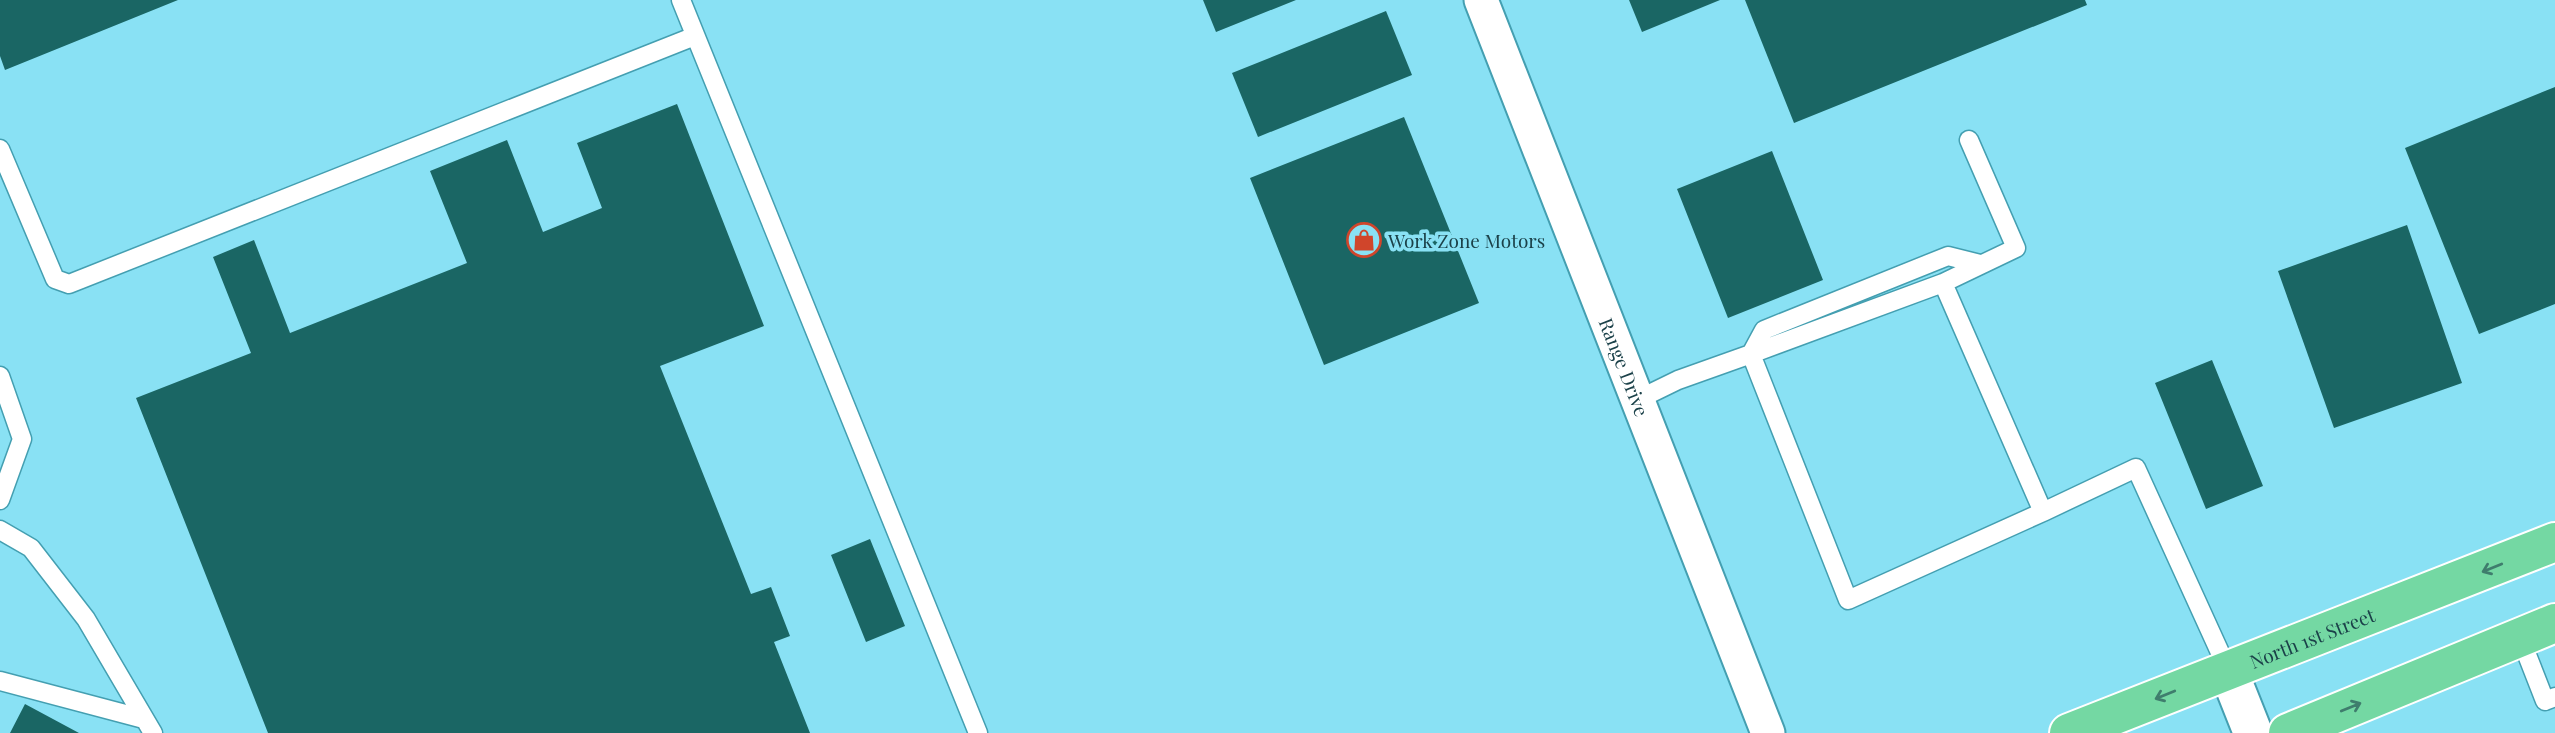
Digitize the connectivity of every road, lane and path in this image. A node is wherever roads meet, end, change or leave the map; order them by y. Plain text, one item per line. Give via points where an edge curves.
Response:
1 (681, 0) edge
2 (1481, 0) edge
3 (695, 36) junction
4 (1969, 140) dead end
5 (0, 149) edge
6 (1980, 264) junction
7 (1943, 283) junction
8 (1751, 354) junction
9 (0, 376) edge
10 (1637, 400) junction
11 (0, 500) edge
12 (2043, 512) junction
13 (0, 530) edge
14 (2555, 542) edge
15 (2555, 623) edge
16 (2520, 637) junction
17 (2228, 670) junction
18 (0, 681) edge
19 (2550, 699) edge
20 (148, 726) edge
21 (978, 733) edge
22 (1768, 733) edge
23 (2069, 733) edge
24 (2253, 733) edge
25 (2288, 733) edge

1 - 3 lane
2 - 10 street, Range Drive
3 - 5 lane via 69,284 55,279
3 - 21 lane
4 - 6 lane via 2016,248
6 - 7 lane
6 - 8 lane via 1948,256 1764,330
7 - 8 lane
7 - 12 lane
8 - 10 lane
8 - 12 lane via 1848,600
9 - 11 lane via 22,439
10 - 22 street, Range Drive
12 - 17 lane via 2136,468
13 - 20 lane via 31,548 86,619
14 -> 17 main road, North 1st Street
15 - 16 main road
16 - 19 lane
25 -> 16 main road
17 -> 23 main road, North 1st Street
17 - 24 main road
18 - 20 lane

